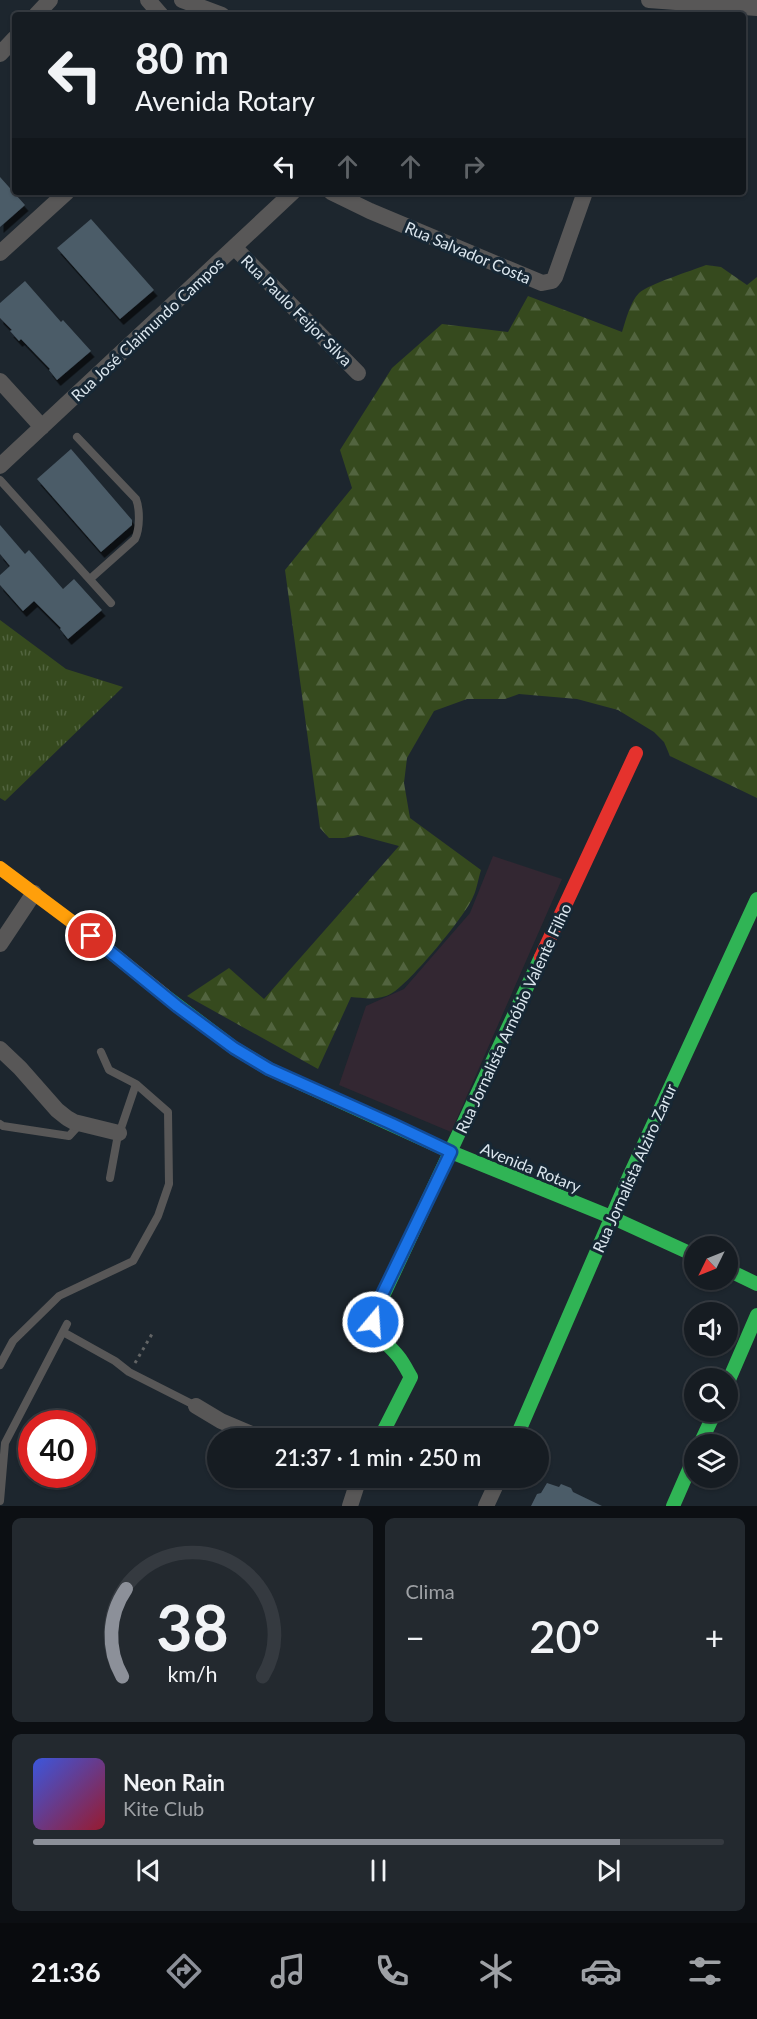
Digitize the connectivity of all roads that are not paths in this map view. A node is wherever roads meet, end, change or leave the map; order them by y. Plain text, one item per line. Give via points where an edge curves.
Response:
1 (50, 0) edge
2 (148, 0) edge
3 (649, 0) edge
4 (187, 6) edge
5 (757, 8) edge
6 (39, 12) edge
7 (158, 12) edge
8 (210, 12) edge
9 (12, 41) edge
10 (0, 54) edge
11 (64, 195) edge
12 (290, 195) edge
13 (337, 195) edge
14 (584, 195) edge
15 (235, 248) junction
16 (0, 253) edge
17 (358, 373) dead end
18 (0, 381) edge
19 (42, 427) junction
20 (77, 437) dead end
21 (0, 466) edge
22 (0, 480) edge
23 (90, 579) junction
24 (111, 603) dead end
25 (636, 753) dead end
26 (0, 868) edge
27 (34, 893) junction
28 (757, 899) edge
29 (0, 944) edge
30 (0, 1049) edge
31 (101, 1052) dead end
32 (136, 1084) junction
33 (80, 1124) junction
34 (1, 1126) edge
35 (119, 1133) junction
36 (451, 1152) junction
37 (110, 1178) dead end
38 (611, 1217) junction
39 (684, 1250) edge
40 (738, 1275) edge
41 (757, 1284) edge
42 (757, 1315) edge
43 (0, 1365) edge
44 (734, 1368) edge
45 (196, 1406) joint
46 (237, 1428) edge
47 (385, 1428) edge
48 (520, 1428) edge
49 (684, 1482) edge
50 (354, 1488) edge
51 (494, 1488) edge
52 (0, 1501) edge
53 (350, 1506) edge
54 (486, 1506) edge
55 (674, 1506) edge

1 - 6 street
2 - 7 street
3 - 5 street
4 - 8 street
9 - 10 street
11 - 16 street
12 - 15 street, Rua José Claimundo Campos
13 - 14 street, Rua Salvador Costa via 542,283 555,277
15 - 17 street, Rua Paulo Feijor Silva
15 - 19 street, Rua José Claimundo Campos
18 - 19 street
19 - 21 street, Rua José Claimundo Campos
20 - 23 lane via 138,504 135,539
22 - 23 lane
23 - 24 lane
25 - 36 street, Rua Jornalista Arnóbio Valente Filho
26 - 27 street, Avenida Rotary
27 - 29 street
27 - 36 street, Avenida Rotary via 234,1048 269,1069
28 - 38 street, Rua Jornalista Alziro Zarur
30 - 33 street via 57,1110
31 - 32 lane via 109,1070
32 - 35 lane
32 - 43 lane via 168,1112 169,1184 158,1216 133,1261 59,1296 14,1341
33 - 34 lane via 69,1137
33 - 35 street
35 - 37 lane
36 - 38 street, Avenida Rotary
36 - 47 street, Rua Jornalista Arnóbio Valente Filho via 375,1312 375,1333 399,1357 411,1377
38 - 39 street, Avenida Rotary
38 - 48 street, Rua Jornalista Alziro Zarur
40 - 41 street
42 - 44 street
45 - 46 street
45 - 52 lane via 129,1372 65,1328 5,1443
49 - 55 street
50 - 53 street
51 - 54 street

